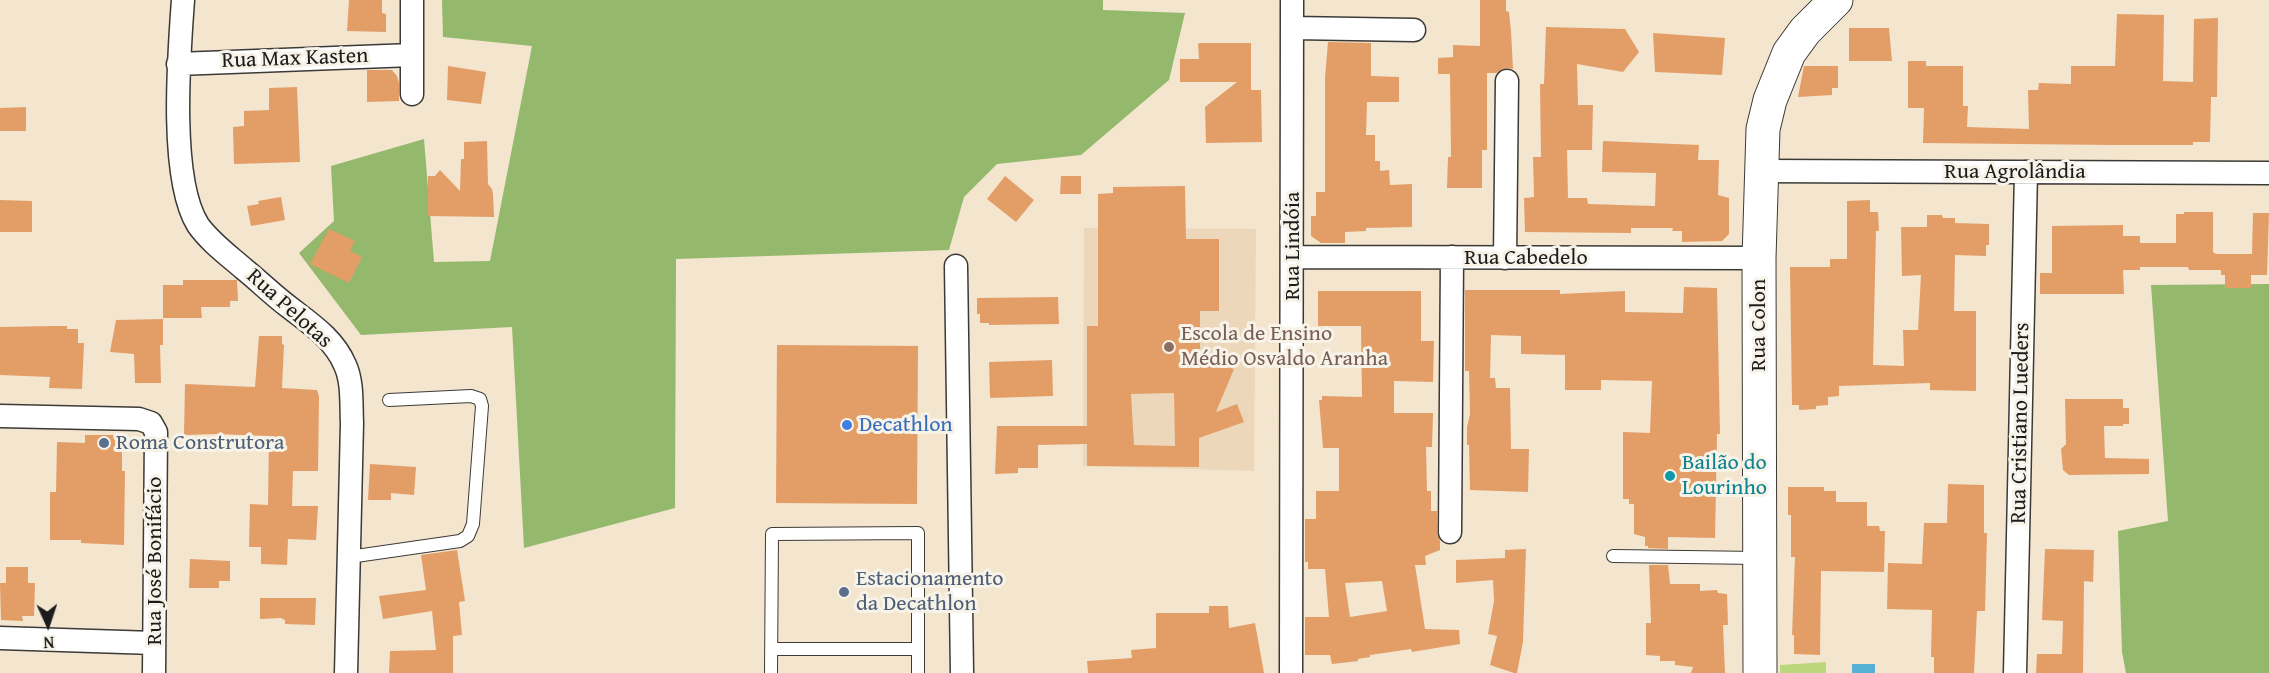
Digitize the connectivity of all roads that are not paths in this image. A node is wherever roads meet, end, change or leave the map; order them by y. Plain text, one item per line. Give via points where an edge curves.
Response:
1 (183, 0) edge
2 (412, 0) edge
3 (1292, 0) edge
4 (1836, 0) edge
5 (1294, 28) junction
6 (1414, 30) dead end
7 (412, 54) junction
8 (178, 64) junction
9 (1507, 81) dead end
10 (412, 94) dead end
11 (1760, 171) junction
12 (2026, 172) junction
13 (2269, 173) edge
14 (1293, 257) junction
15 (1452, 258) junction
16 (1505, 258) junction
17 (1759, 258) junction
18 (956, 266) dead end
19 (389, 400) dead end
20 (0, 416) edge
21 (1450, 532) dead end
22 (1613, 556) dead end
23 (349, 557) junction
24 (1760, 558) junction
25 (0, 638) edge
26 (154, 643) junction
27 (771, 649) junction
28 (918, 649) junction
29 (154, 673) edge
30 (346, 673) edge
31 (771, 673) edge
32 (918, 673) edge
33 (962, 673) edge
34 (1292, 673) edge
35 (1760, 673) edge
36 (2015, 673) edge

1 - 8 street, Rua Pelotas
2 - 7 street
3 - 5 street, Rua Lindóia
4 - 11 street, Rua Colon via 1789,53 1763,129
5 - 6 street
5 - 14 street, Rua Lindóia
7 - 8 street, Rua Max Kasten
7 - 10 street
8 - 23 street, Rua Pelotas via 182,168 189,206 198,224 212,242 315,326 346,366 352,423
9 - 16 street
11 - 12 street, Rua Agrolândia
11 - 17 street, Rua Colon
12 - 13 street, Rua Agrolândia
12 - 36 street, Rua Cristiano Lueders
14 - 15 street, Rua Cabedelo
14 - 34 street, Rua Lindóia
15 - 16 street, Rua Cabedelo
15 - 21 street
16 - 17 street, Rua Cabedelo
17 - 24 street, Rua Colon
18 - 33 street
19 - 23 lane via 471,396 480,399 473,524 468,536 460,541
20 - 26 street, Rua José Bonifácio via 139,419 151,423 156,432
22 - 24 lane
23 - 30 street, Rua Pelotas
24 - 35 street, Rua Colon
25 - 26 street
26 - 29 street, Rua José Bonifácio
27 - 28 lane
27 - 28 lane via 772,534 918,533
27 - 31 lane
28 - 32 lane

